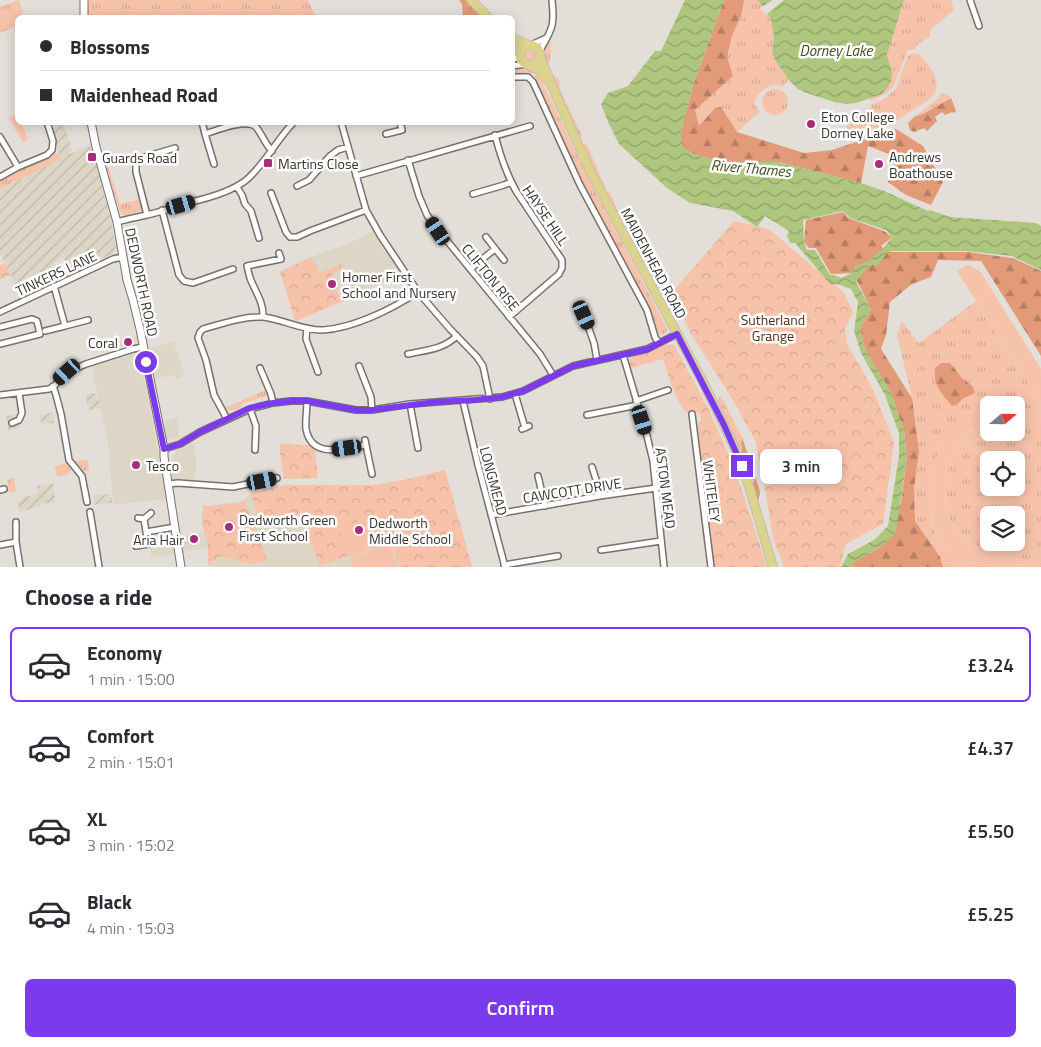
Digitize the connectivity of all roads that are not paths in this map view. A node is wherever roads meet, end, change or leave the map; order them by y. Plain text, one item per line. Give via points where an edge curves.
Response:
1 (84, 0) edge
2 (472, 0) edge
3 (552, 0) edge
4 (970, 0) edge
5 (84, 15) edge
6 (486, 15) edge
7 (979, 26) dead end
8 (548, 36) junction
9 (515, 39) edge
10 (530, 45) junction
11 (515, 49) edge
12 (539, 53) junction
13 (520, 55) junction
14 (515, 58) edge
15 (528, 64) junction
16 (515, 66) edge
17 (515, 77) edge
18 (550, 84) junction
19 (48, 125) edge
20 (92, 125) edge
21 (203, 125) edge
22 (236, 125) edge
23 (252, 125) edge
24 (292, 125) edge
25 (342, 125) edge
26 (401, 125) edge
27 (530, 126) dead end
28 (205, 134) junction
29 (386, 134) dead end
30 (494, 136) junction
31 (0, 137) edge
32 (348, 147) junction
33 (173, 150) dead end
34 (272, 151) junction
35 (408, 160) junction
36 (215, 161) dead end
37 (18, 167) junction
38 (356, 176) junction
39 (0, 177) edge
40 (510, 182) junction
41 (299, 184) dead end
42 (236, 187) junction
43 (271, 193) dead end
44 (476, 195) dead end
45 (162, 210) junction
46 (366, 210) junction
47 (147, 215) junction
48 (117, 222) junction
49 (264, 228) dead end
50 (256, 230) junction
51 (486, 237) dead end
52 (259, 238) dead end
53 (494, 249) junction
54 (279, 253) dead end
55 (123, 257) junction
56 (504, 260) dead end
57 (230, 268) dead end
58 (470, 269) junction
59 (54, 286) junction
60 (418, 292) junction
61 (0, 312) edge
62 (584, 315) dead end
63 (263, 317) junction
64 (509, 317) junction
65 (88, 320) dead end
66 (65, 326) junction
67 (0, 327) edge
68 (307, 328) junction
69 (45, 331) dead end
70 (677, 334) junction
71 (456, 336) junction
72 (659, 343) junction
73 (0, 344) edge
74 (143, 347) junction
75 (412, 354) dead end
76 (623, 355) junction
77 (597, 360) junction
78 (359, 366) dead end
79 (260, 368) dead end
80 (318, 372) dead end
81 (553, 375) junction
82 (53, 386) junction
83 (668, 390) dead end
84 (19, 392) junction
85 (515, 394) junction
86 (0, 395) edge
87 (490, 399) junction
88 (307, 401) junction
89 (463, 401) junction
90 (273, 403) junction
91 (637, 403) junction
92 (410, 404) junction
93 (250, 408) junction
94 (372, 410) junction
95 (587, 415) dead end
96 (693, 416) dead end
97 (227, 418) junction
98 (12, 423) dead end
99 (525, 428) dead end
100 (418, 448) dead end
101 (164, 449) junction
102 (255, 450) dead end
103 (592, 467) dead end
104 (372, 474) dead end
105 (538, 475) dead end
106 (277, 478) dead end
107 (168, 484) junction
108 (656, 488) junction
109 (600, 496) junction
110 (87, 502) dead end
111 (545, 506) junction
112 (90, 512) dead end
113 (151, 513) dead end
114 (491, 515) junction
115 (16, 522) dead end
116 (175, 527) junction
117 (146, 532) junction
118 (661, 541) junction
119 (16, 542) junction
120 (0, 545) edge
121 (136, 546) dead end
122 (601, 550) dead end
123 (558, 556) dead end
124 (505, 566) edge
125 (20, 567) edge
126 (99, 567) edge
127 (181, 567) edge
128 (664, 567) edge
129 (711, 567) edge
130 (773, 567) edge

1 - 5 main road
2 - 6 main road
3 - 8 street via 554,21
4 - 7 street
8 - 10 street
8 - 12 street
9 - 10 main road
10 - 12 main road
10 - 13 main road via 522,49
11 - 13 main road
12 - 15 main road via 536,62
12 - 18 main road, MAIDENHEAD ROAD
13 - 14 street
13 - 15 main road
15 - 16 street
15 - 18 main road, MAIDENHEAD ROAD
17 - 72 street, MAIDENHEAD ROAD via 528,77 533,82 580,185 647,310
18 - 70 main road, MAIDENHEAD ROAD via 582,155
19 - 37 street via 52,150 48,155
20 - 48 main road, DEDWORTH ROAD
21 - 28 street
22 - 28 street
23 - 34 street
24 - 34 street
25 - 32 street
26 - 29 street via 402,130
27 - 30 street
28 - 36 street
30 - 35 street
30 - 40 street, HAYSE HILL
31 - 37 street
32 - 38 street
32 - 41 street via 330,156 309,180
33 - 47 street via 141,158 136,164
34 - 42 street
35 - 38 street
35 - 58 street, CLIFTON RISE via 427,215
37 - 39 street
38 - 46 street
40 - 44 street
40 - 64 street, HAYSE HILL via 562,260 562,268
42 - 45 street
42 - 50 street via 251,211
43 - 46 street via 290,238
45 - 47 street
45 - 57 street via 179,275 184,281 193,283
46 - 60 street
47 - 48 street
48 - 55 main road, DEDWORTH ROAD
49 - 50 street
50 - 52 street
51 - 53 street
53 - 56 street
53 - 58 street
54 - 63 street via 281,259 247,266 262,303
55 - 59 street, TINKERS LANE
55 - 74 main road, DEDWORTH ROAD
58 - 64 street, CLIFTON RISE
59 - 61 street, TINKERS LANE
59 - 66 street
60 - 68 street via 373,316 342,327
60 - 71 street
62 - 77 street
63 - 68 street
63 - 97 street via 200,332 198,338 214,395
64 - 81 street, CLIFTON RISE
65 - 66 street
66 - 69 street
67 - 73 street via 32,319 37,321 40,334
68 - 80 street via 306,339
70 - 72 street
70 - 130 main road, MAIDENHEAD ROAD via 737,453
71 - 75 street via 443,346
71 - 87 street via 483,366
72 - 76 street
74 - 82 street via 67,372
74 - 101 main road, DEDWORTH ROAD
76 - 77 street
76 - 91 street, ASTON MEAD
77 - 81 street
78 - 94 street
79 - 90 street
81 - 85 street
82 - 84 street
82 - 110 street via 69,460 82,476
83 - 91 street via 661,390
84 - 86 street
84 - 98 street via 22,413 19,420
85 - 87 street
85 - 99 street
87 - 89 street
88 - 90 street
88 - 94 street
88 - 104 street via 306,428 315,446 328,451 365,443
89 - 92 street
89 - 114 street, LONGMEAD
90 - 93 street
91 - 95 street
91 - 108 street, ASTON MEAD via 653,461
92 - 94 street
92 - 100 street
93 - 97 street
93 - 102 street via 256,426
96 - 129 street, WHITELEY
97 - 101 street via 180,444
101 - 107 main road, DEDWORTH ROAD
103 - 109 street
105 - 111 street
106 - 107 street via 233,487
107 - 116 main road, DEDWORTH ROAD
108 - 109 street, CAWCOTT DRIVE
108 - 118 street, ASTON MEAD
109 - 111 street, CAWCOTT DRIVE
111 - 114 street, CAWCOTT DRIVE
112 - 126 street
113 - 117 street via 141,518
114 - 124 street, LONGMEAD
115 - 119 street
116 - 117 street
116 - 127 main road, DEDWORTH ROAD
117 - 121 street via 148,544
118 - 122 street
118 - 128 street, ASTON MEAD
119 - 120 street
119 - 125 street
123 - 124 street

